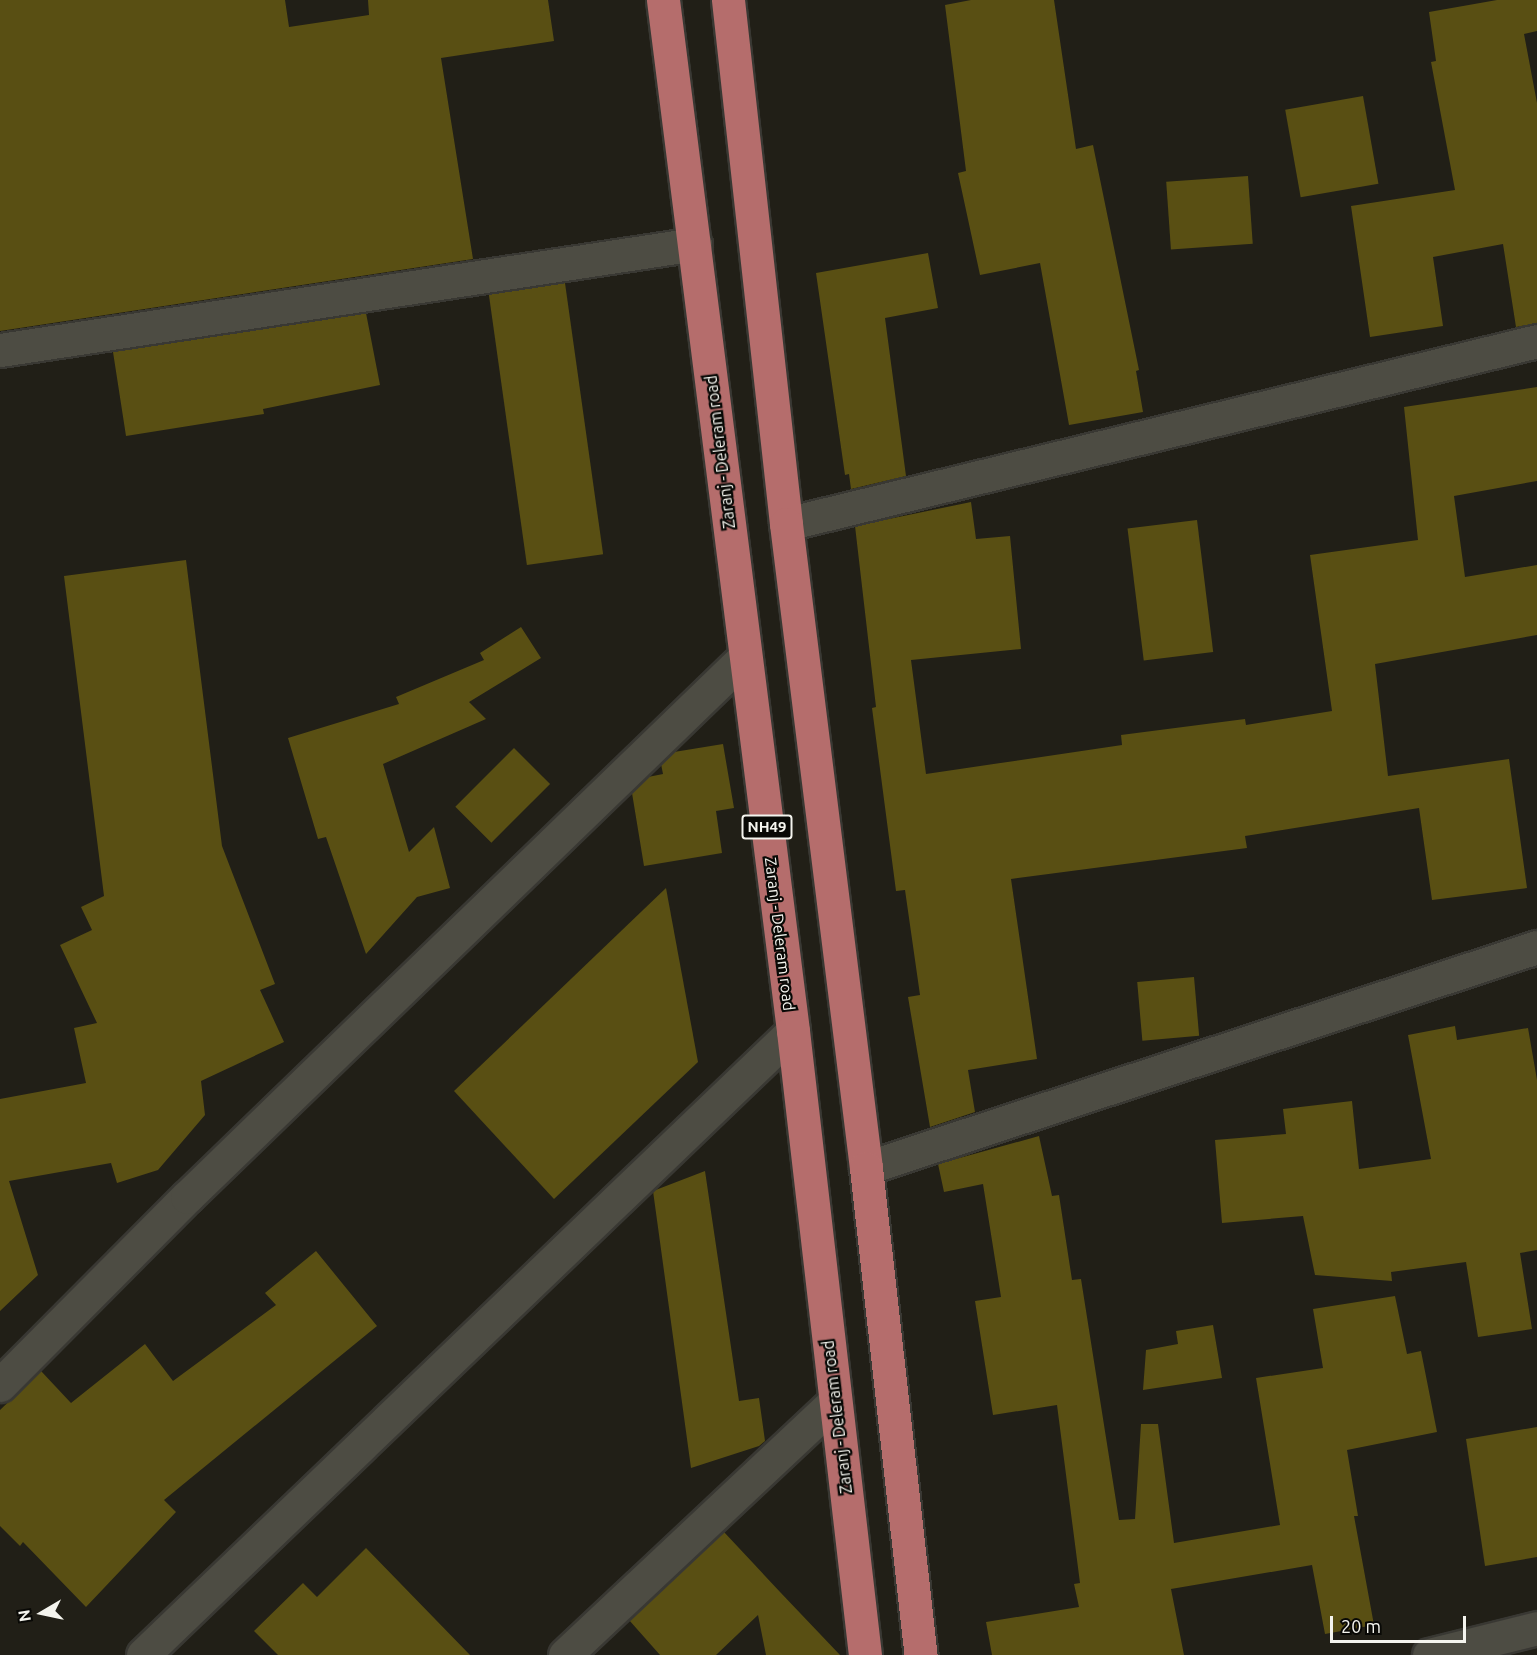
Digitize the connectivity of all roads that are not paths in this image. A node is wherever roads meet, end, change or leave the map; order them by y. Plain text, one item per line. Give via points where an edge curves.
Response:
1 (663, 0) edge
2 (728, 0) edge
3 (695, 244) junction
4 (1537, 341) edge
5 (0, 350) edge
6 (786, 524) junction
7 (745, 657) junction
8 (1537, 947) edge
9 (793, 1031) junction
10 (866, 1168) junction
11 (0, 1386) edge
12 (834, 1402) junction
13 (1537, 1628) edge
14 (143, 1655) edge
15 (565, 1655) edge
16 (865, 1655) edge
17 (921, 1655) edge
18 (1429, 1655) edge

1 - 3 highway, Zaranj - Deleram road / NH49
2 - 6 highway
3 - 5 street
3 - 7 highway, Zaranj - Deleram road / NH49
4 - 6 street
6 - 10 highway
7 - 9 highway, Zaranj - Deleram road / NH49
7 - 11 street via 188,1197
8 - 10 street
9 - 12 highway, Zaranj - Deleram road / NH49
9 - 14 street
10 - 17 highway
12 - 15 street
12 - 16 highway, Zaranj - Deleram road / NH49
13 - 18 street

